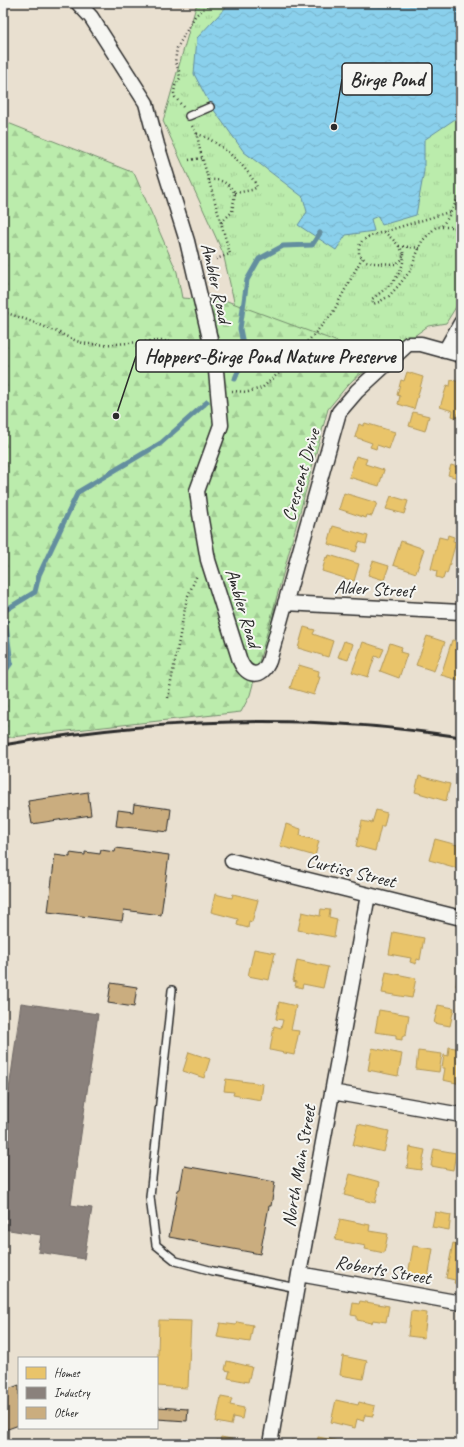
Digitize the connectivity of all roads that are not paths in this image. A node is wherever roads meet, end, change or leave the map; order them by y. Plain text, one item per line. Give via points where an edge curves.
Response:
1 (78, 3) edge
2 (210, 107) dead end
3 (189, 116) road end
4 (461, 323) edge
5 (445, 351) junction
6 (461, 355) edge
7 (285, 603) junction
8 (461, 612) edge
9 (257, 674) joint
10 (232, 860) dead end
11 (368, 895) junction
12 (461, 918) edge
13 (172, 990) dead end
14 (332, 1092) junction
15 (461, 1115) edge
16 (299, 1274) junction
17 (297, 1288) junction
18 (461, 1303) edge
19 (270, 1444) edge

1 - 9 street, Ambler Road via 91,17 146,103 187,241 215,360 221,425 198,491 200,514 208,560 240,660 248,672
2 - 3 lane
4 - 5 street
5 - 6 street
5 - 7 street, Crescent Drive via 421,344 408,344 338,412
7 - 8 street, Alder Street
7 - 9 street, Crescent Drive via 267,666
10 - 11 street, Curtiss Street
11 - 12 street, Curtiss Street
11 - 14 street, North Main Street
13 - 17 lane via 150,1197 156,1245 176,1261
14 - 15 street
14 - 16 street, North Main Street
16 - 17 street, North Main Street
16 - 18 street, Roberts Street
17 - 19 street, North Main Street

